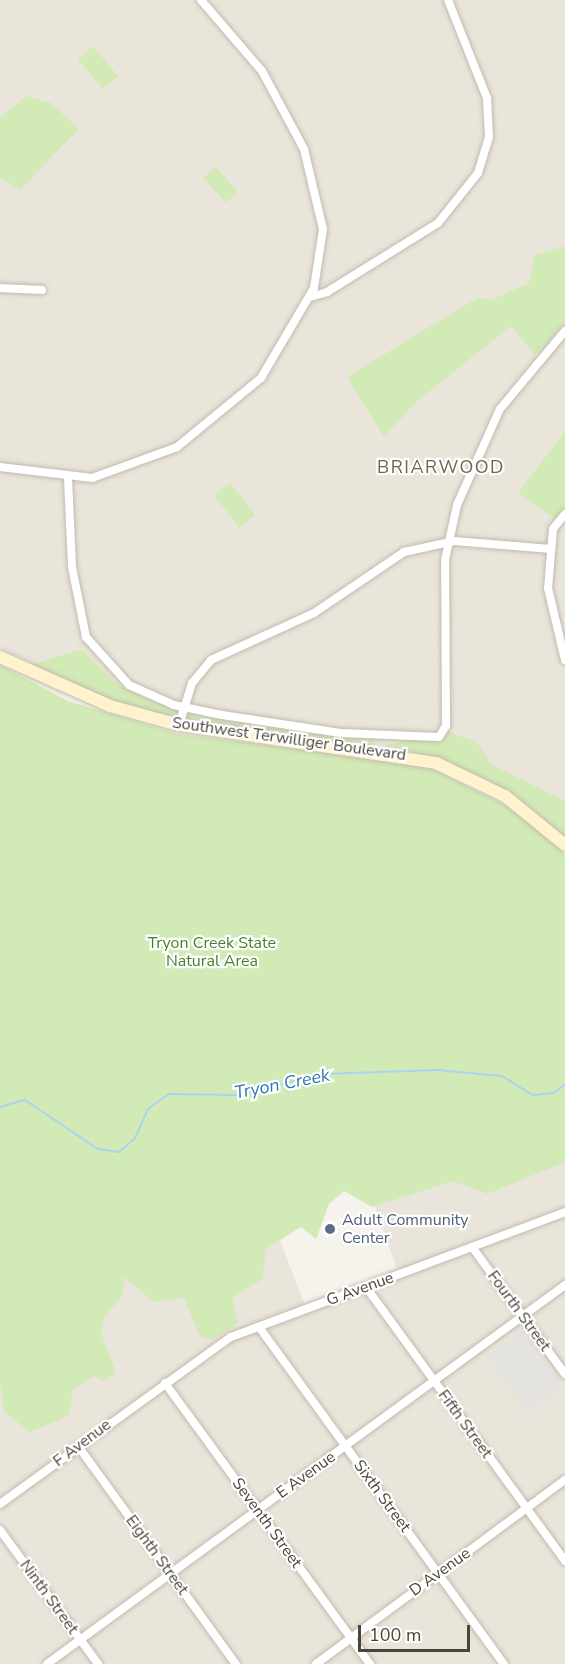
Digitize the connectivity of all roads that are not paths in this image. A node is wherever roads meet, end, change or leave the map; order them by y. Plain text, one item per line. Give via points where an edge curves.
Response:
1 (201, 0) edge
2 (449, 3) edge
3 (0, 288) edge
4 (42, 290) dead end
5 (310, 297) junction
6 (565, 331) edge
7 (0, 467) edge
8 (68, 478) junction
9 (565, 514) edge
10 (447, 541) junction
11 (551, 549) junction
12 (0, 657) edge
13 (565, 660) edge
14 (183, 707) junction
15 (178, 725) junction
16 (565, 845) edge
17 (565, 1212) edge
18 (472, 1247) junction
19 (565, 1285) edge
20 (366, 1287) junction
21 (523, 1316) junction
22 (259, 1327) junction
23 (565, 1374) edge
24 (434, 1381) junction
25 (165, 1383) junction
26 (78, 1446) junction
27 (345, 1446) junction
28 (565, 1480) edge
29 (0, 1504) edge
30 (526, 1508) junction
31 (257, 1510) junction
32 (0, 1530) edge
33 (565, 1561) edge
34 (170, 1574) junction
35 (439, 1575) junction
36 (350, 1637) junction
37 (80, 1640) junction
38 (46, 1664) edge
39 (98, 1664) edge
40 (236, 1664) edge
41 (316, 1664) edge
42 (370, 1664) edge
43 (504, 1664) edge

1 - 5 street via 262,71 305,150 324,237
2 - 5 street via 482,78 489,108 488,143 478,173 438,223 324,294
3 - 4 street
5 - 8 street via 268,369 197,434 124,470
6 - 10 street via 525,373 493,421 468,472
7 - 8 street
8 - 14 street via 72,567 86,637 129,685
9 - 11 street via 553,529
10 - 11 street
10 - 14 street via 397,555 314,613 216,656 197,676
10 - 14 street via 446,726 437,738 341,734
11 - 13 street via 549,601
12 - 15 main road, Southwest Terwilliger Boulevard via 110,706
14 - 15 street
15 - 16 main road, Southwest Terwilliger Boulevard via 426,760 498,791
17 - 18 street, G Avenue
18 - 20 street, G Avenue
18 - 21 street, Fourth Street
19 - 21 street, E Avenue
20 - 22 street, G Avenue
20 - 24 street, Fifth Street
21 - 23 street, Fourth Street
21 - 24 street, E Avenue
22 - 25 street, G Avenue via 224,1341
22 - 27 street, Sixth Street
24 - 27 street, E Avenue
24 - 30 street, Fifth Street
25 - 26 street, F Avenue
25 - 31 street, Seventh Street
26 - 29 street, F Avenue
26 - 34 street, Eighth Street
27 - 31 street, E Avenue
27 - 35 street, Sixth Street
28 - 30 street, D Avenue
30 - 33 street, Fifth Street
30 - 35 street, D Avenue
31 - 34 street, E Avenue
31 - 36 street, Seventh Street
32 - 37 street, Ninth Street
34 - 37 street, E Avenue
34 - 40 street, Eighth Street
35 - 36 street, D Avenue
35 - 43 street, Sixth Street
36 - 41 street, D Avenue
36 - 42 street, Seventh Street
37 - 38 street, E Avenue
37 - 39 street, Ninth Street

